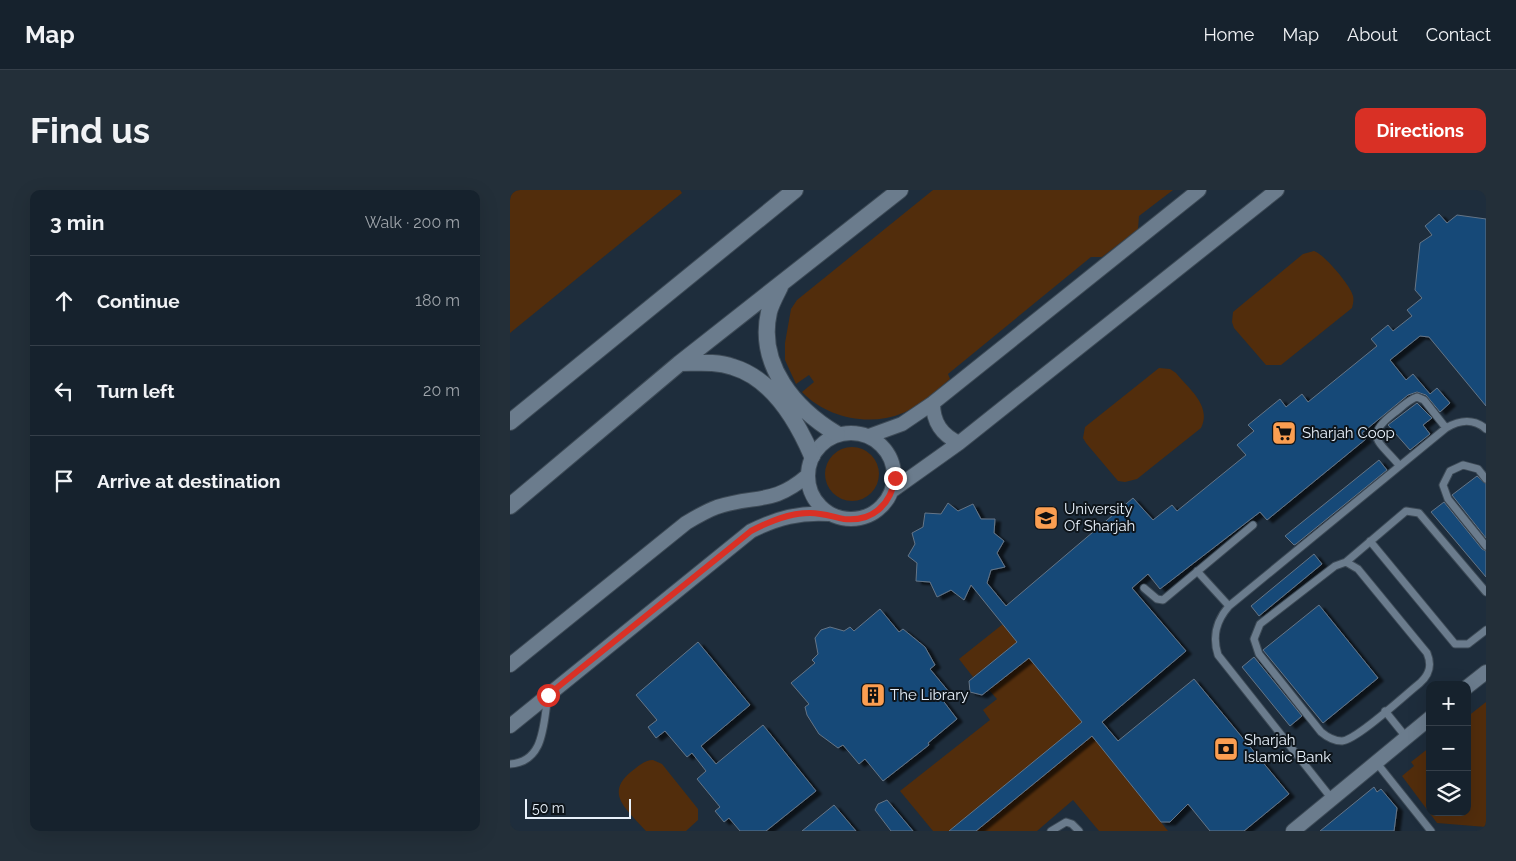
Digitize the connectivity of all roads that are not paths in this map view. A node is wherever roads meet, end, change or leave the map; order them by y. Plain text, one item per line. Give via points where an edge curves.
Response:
1 (795, 190) edge
2 (900, 190) edge
3 (1199, 190) edge
4 (1277, 190) edge
5 (781, 285) junction
6 (769, 358) junction
7 (680, 363) junction
8 (750, 374) junction
9 (933, 403) junction
10 (796, 410) junction
11 (510, 422) edge
12 (1446, 428) junction
13 (1486, 429) edge
14 (837, 434) junction
15 (869, 436) junction
16 (960, 444) junction
17 (812, 456) junction
18 (1399, 466) junction
19 (808, 475) junction
20 (1486, 479) edge
21 (893, 490) junction
22 (510, 506) edge
23 (830, 514) junction
24 (1253, 525) dead end
25 (1370, 541) junction
26 (1486, 546) edge
27 (1346, 562) junction
28 (1197, 571) junction
29 (1144, 588) dead end
30 (1486, 592) edge
31 (1229, 606) junction
32 (1486, 630) edge
33 (510, 665) edge
34 (1486, 672) edge
35 (1471, 684) edge
36 (548, 695) junction
37 (1385, 711) junction
38 (1426, 721) edge
39 (510, 726) edge
40 (1406, 737) junction
41 (1376, 762) junction
42 (510, 764) edge
43 (1332, 799) junction
44 (1051, 831) edge
45 (1079, 831) edge
46 (1293, 831) edge
47 (1430, 831) edge

1 - 11 street
2 - 5 street
3 - 9 street
4 - 16 street
5 - 6 street via 767,325
5 - 7 street
6 - 8 street
6 - 10 street
7 - 8 street via 720,363
7 - 22 street
8 - 10 street
9 - 15 street via 902,424
9 - 16 street via 938,427
10 - 14 street
10 - 17 street
12 - 13 lane via 1466,421 1476,422
12 - 18 lane
12 - 18 lane via 1424,400 1417,397 1379,424 1377,439
14 - 15 street via 853,432
14 - 17 street
15 - 21 street via 880,443 894,464
16 - 21 street
17 - 19 street
18 - 31 lane
19 - 23 street via 810,490
19 - 33 street via 783,493 718,507 686,523
20 - 26 lane via 1478,469 1463,465 1450,471 1443,485 1448,499
21 - 23 street via 882,506 867,517 848,519
23 - 36 street via 789,516 751,531
24 - 28 lane
25 - 27 lane
25 - 30 lane via 1406,510 1419,512
25 - 32 lane via 1455,644 1468,644
27 - 37 lane via 1358,569 1430,659 1429,673 1425,678
27 - 37 lane via 1335,566 1260,624 1254,639 1255,646 1328,737 1343,741 1351,738
28 - 29 lane via 1163,600
28 - 31 lane
31 - 43 lane via 1217,624 1218,655
34 - 35 street
36 - 39 street
36 - 42 lane via 538,749 524,762
37 - 40 lane
38 - 40 street
40 - 41 street
41 - 43 street
41 - 47 lane
43 - 46 street
44 - 45 lane via 1066,822

